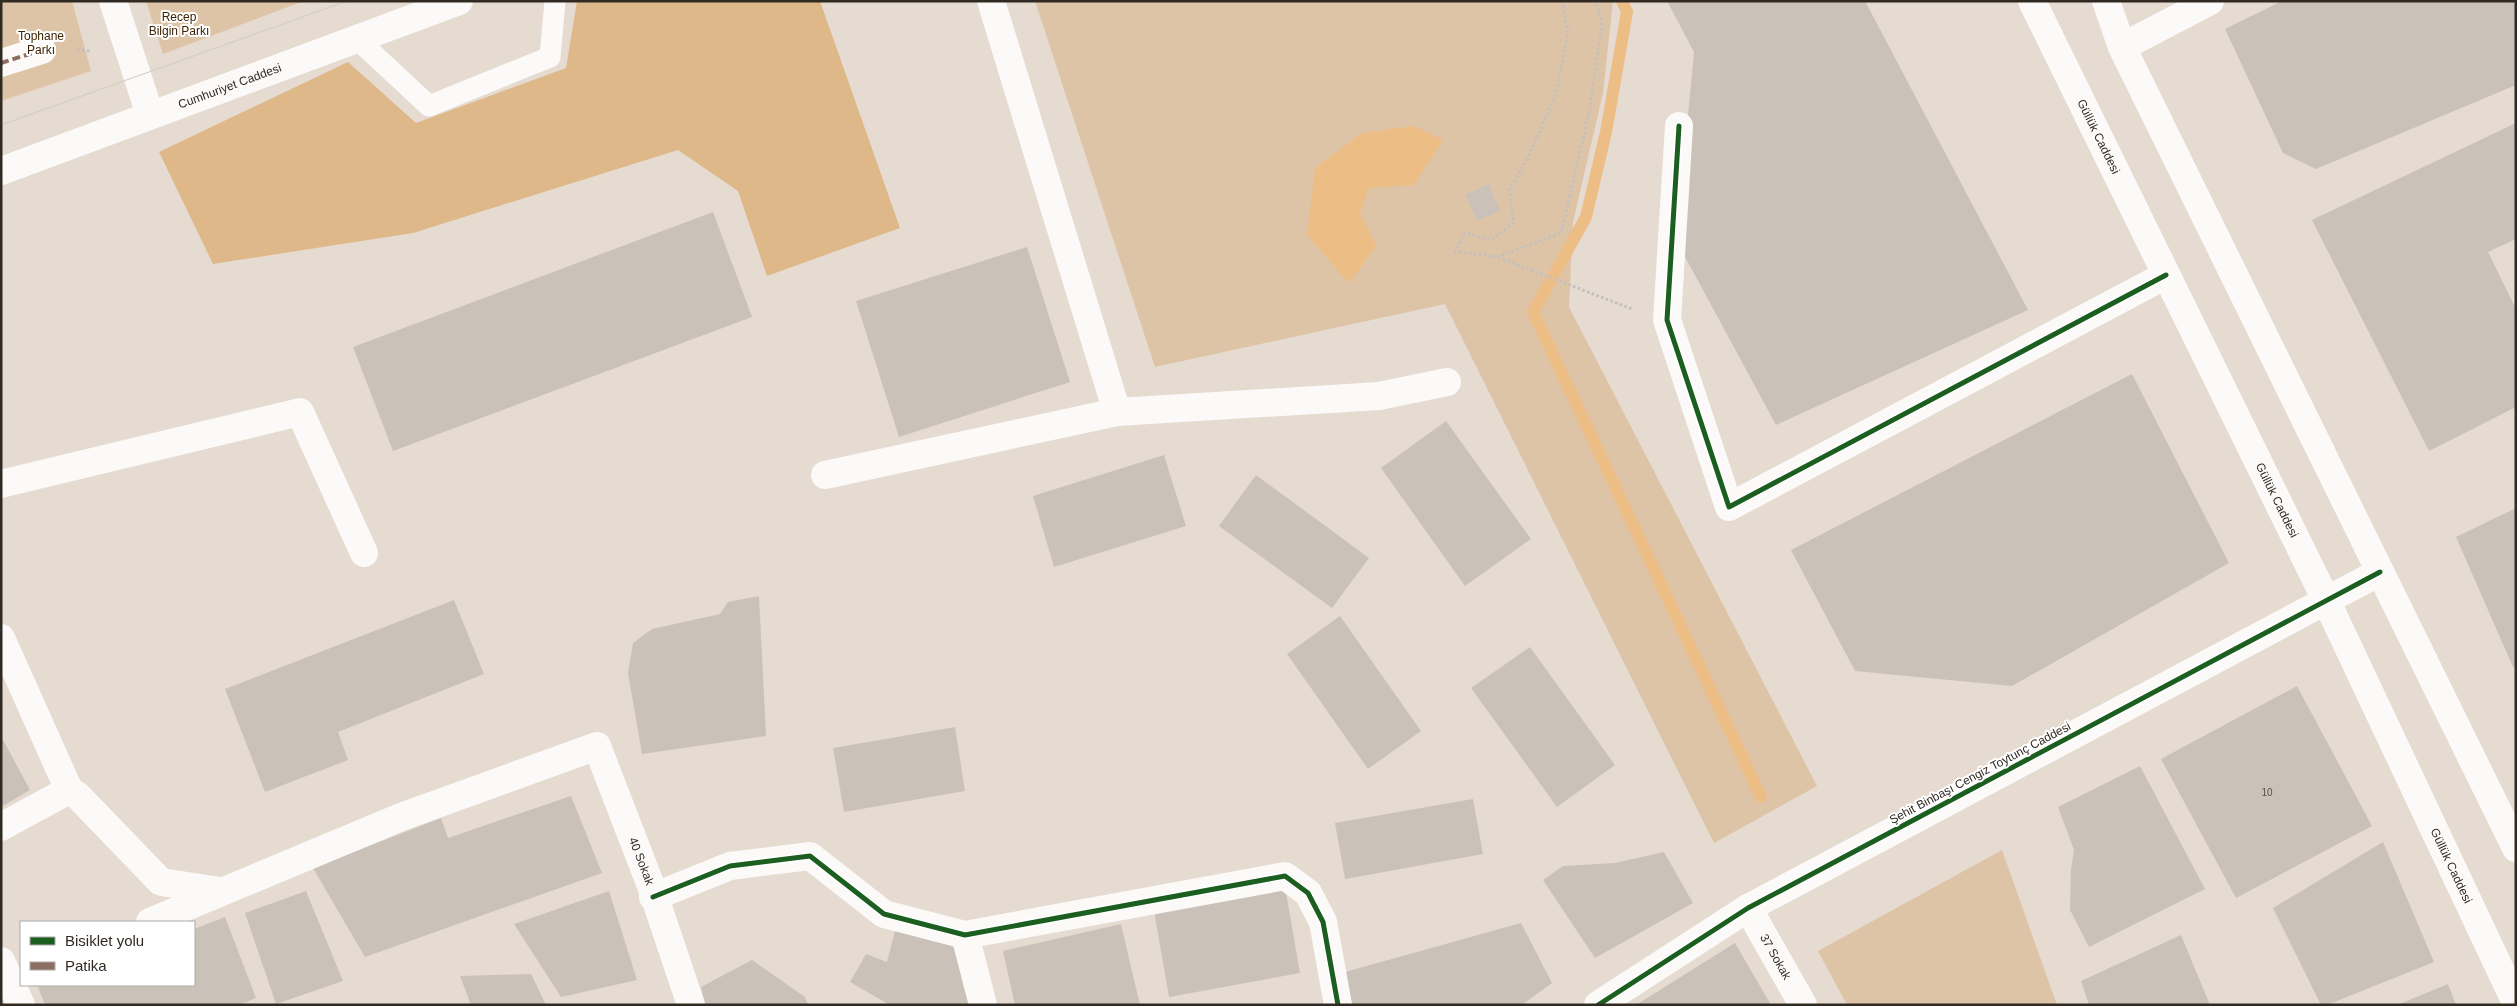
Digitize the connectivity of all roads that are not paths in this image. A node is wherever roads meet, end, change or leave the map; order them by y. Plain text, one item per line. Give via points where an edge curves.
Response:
1 (113, 1) edge
2 (459, 1) edge
3 (555, 1) edge
4 (991, 1) edge
5 (2032, 1) edge
6 (2106, 1) edge
7 (2210, 1) edge
8 (356, 38) junction
9 (2122, 47) junction
10 (42, 50) dead end
11 (1, 63) edge
12 (150, 115) junction
13 (1679, 126) dead end
14 (1, 172) edge
15 (2166, 275) junction
16 (1446, 382) dead end
17 (1116, 412) junction
18 (825, 475) dead end
19 (1, 484) edge
20 (364, 553) dead end
21 (2380, 572) junction
22 (2326, 600) junction
23 (1, 638) edge
24 (69, 790) junction
25 (1, 827) edge
26 (2516, 848) edge
27 (220, 891) junction
28 (653, 897) junction
29 (1748, 908) junction
30 (152, 921) edge
31 (965, 935) junction
32 (2516, 1004) edge
33 (691, 1005) edge
34 (982, 1005) edge
35 (1338, 1005) edge
36 (1598, 1005) edge
37 (1803, 1005) edge

1 - 12 street
2 - 8 street, Cumhuriyet Caddesi
3 - 8 lane via 550,57 429,106
4 - 17 street
5 - 15 street, Güllük Caddesi
6 - 9 street
7 - 9 street
8 - 12 street, Cumhuriyet Caddesi
9 - 21 street
10 - 11 street
12 - 14 street, Cumhuriyet Caddesi
13 - 15 street via 1667,320 1729,507
15 - 22 street, Güllük Caddesi
16 - 17 street via 1379,396
17 - 18 street
19 - 20 street via 300,412
21 - 22 street, Şehit Binbaşı Cengiz Toytunç Caddesi
21 - 26 street
22 - 29 street, Şehit Binbaşı Cengiz Toytunç Caddesi
22 - 32 street, Güllük Caddesi
23 - 24 street
24 - 25 street
24 - 27 street via 161,882
27 - 28 street, 40 Sokak via 401,817 597,746
27 - 30 street
28 - 31 street via 730,866 810,856 884,914
28 - 33 street, 40 Sokak
29 - 36 street, Şehit Binbaşı Cengiz Toytunç Caddesi
29 - 37 street, 37 Sokak
31 - 34 street
31 - 35 street via 1285,876 1308,893 1323,922

